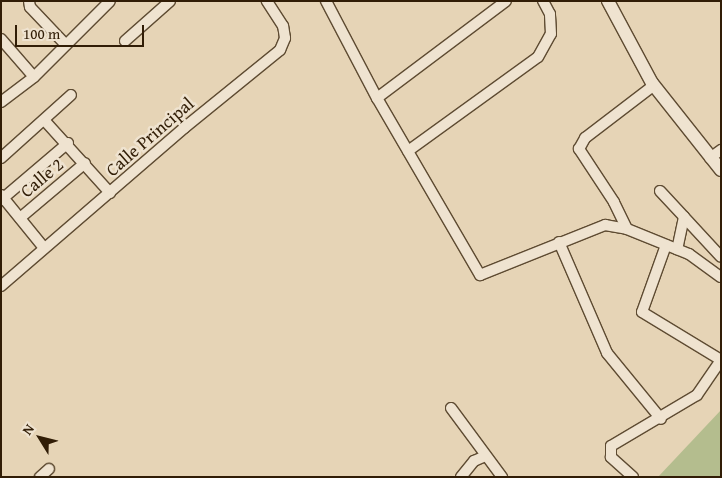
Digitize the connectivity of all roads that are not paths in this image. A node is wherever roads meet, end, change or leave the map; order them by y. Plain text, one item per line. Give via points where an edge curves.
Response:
1 (28, 1) edge
2 (110, 1) edge
3 (170, 1) edge
4 (267, 1) edge
5 (326, 1) edge
6 (506, 1) edge
7 (543, 1) edge
8 (608, 1) edge
9 (125, 41) dead end
10 (3, 44) edge
11 (66, 45) junction
12 (34, 77) junction
13 (653, 86) junction
14 (71, 95) dead end
15 (377, 98) junction
16 (1, 102) edge
17 (45, 121) junction
18 (68, 143) junction
19 (721, 150) edge
20 (408, 151) junction
21 (1, 158) edge
22 (710, 158) junction
23 (85, 163) junction
24 (721, 170) edge
25 (660, 192) dead end
26 (110, 193) junction
27 (2, 198) edge
28 (684, 217) junction
29 (20, 218) junction
30 (627, 229) junction
31 (559, 242) junction
32 (666, 245) junction
33 (44, 248) junction
34 (677, 249) junction
35 (721, 257) edge
36 (721, 278) edge
37 (1, 286) edge
38 (721, 360) edge
39 (450, 408) dead end
40 (660, 419) junction
41 (485, 456) junction
42 (49, 469) dead end
43 (40, 477) edge
44 (461, 477) edge
45 (502, 477) edge
46 (633, 477) edge

1 - 11 street
2 - 11 street
3 - 9 street
4 - 26 street, Calle Principal via 285,32 280,50
5 - 15 street
6 - 15 street
7 - 20 street via 550,14 552,34 538,57
8 - 13 street via 624,37
10 - 12 street
11 - 12 street
12 - 16 street
13 - 22 street
13 - 30 street via 584,138 578,149 614,202
14 - 17 street
15 - 20 street
17 - 18 street
17 - 21 street
18 - 23 street
18 - 27 street
19 - 22 street
20 - 31 street via 480,275
22 - 24 street
23 - 26 street
23 - 29 street, Calle 2
25 - 28 street
26 - 33 street, Calle Principal
27 - 29 street
28 - 34 street
28 - 35 street
29 - 33 street
30 - 31 street via 597,226
30 - 32 street
31 - 40 street via 607,354
32 - 34 street
32 - 38 street via 642,312
33 - 37 street, Calle Principal
34 - 36 street
38 - 40 street via 697,395
39 - 41 street
40 - 46 street via 611,446 611,457
41 - 44 street via 474,461
41 - 45 street
42 - 43 street

